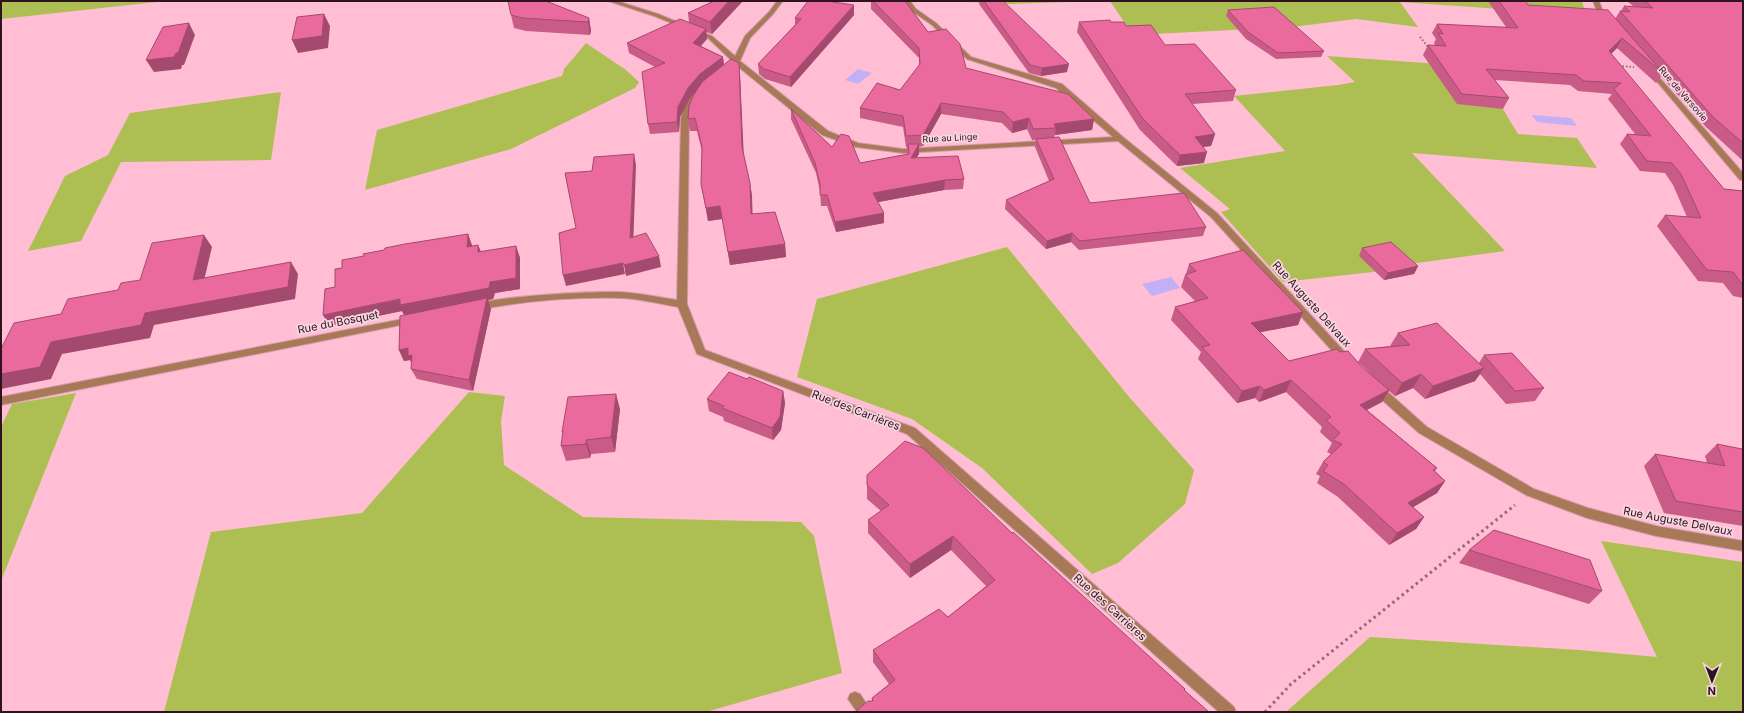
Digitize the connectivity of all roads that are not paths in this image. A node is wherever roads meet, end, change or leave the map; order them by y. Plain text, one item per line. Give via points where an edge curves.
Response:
1 (612, 1) edge
2 (780, 1) edge
3 (907, 1) edge
4 (1596, 1) edge
5 (1612, 25) edge
6 (736, 61) junction
7 (1646, 65) edge
8 (717, 78) edge
9 (706, 84) edge
10 (1120, 139) junction
11 (1743, 178) edge
12 (682, 304) junction
13 (472, 308) edge
14 (425, 318) edge
15 (1356, 369) edge
16 (1366, 380) edge
17 (1, 401) edge
18 (1743, 546) edge
19 (855, 700) dead end
20 (865, 712) edge
21 (1229, 712) edge

1 - 6 street, Rue au Linge via 656,15 710,37
2 - 6 street via 747,37
3 - 10 street, Rue Auguste Delvaux via 969,58 1059,86
4 - 5 street
6 - 8 street
6 - 10 street, Rue au Linge via 825,133 856,145 903,151
7 - 11 street, Rue de Varsovie
9 - 12 street, Rue des Carrières via 689,104 685,118
10 - 15 street, Rue Auguste Delvaux via 1214,215
12 - 13 street via 619,295 510,302
12 - 21 street, Rue des Carrières via 701,352 911,431
14 - 17 street, Rue du Bosquet
16 - 18 street, Rue Auguste Delvaux via 1423,430 1530,492 1587,513 1656,531
19 - 20 street

